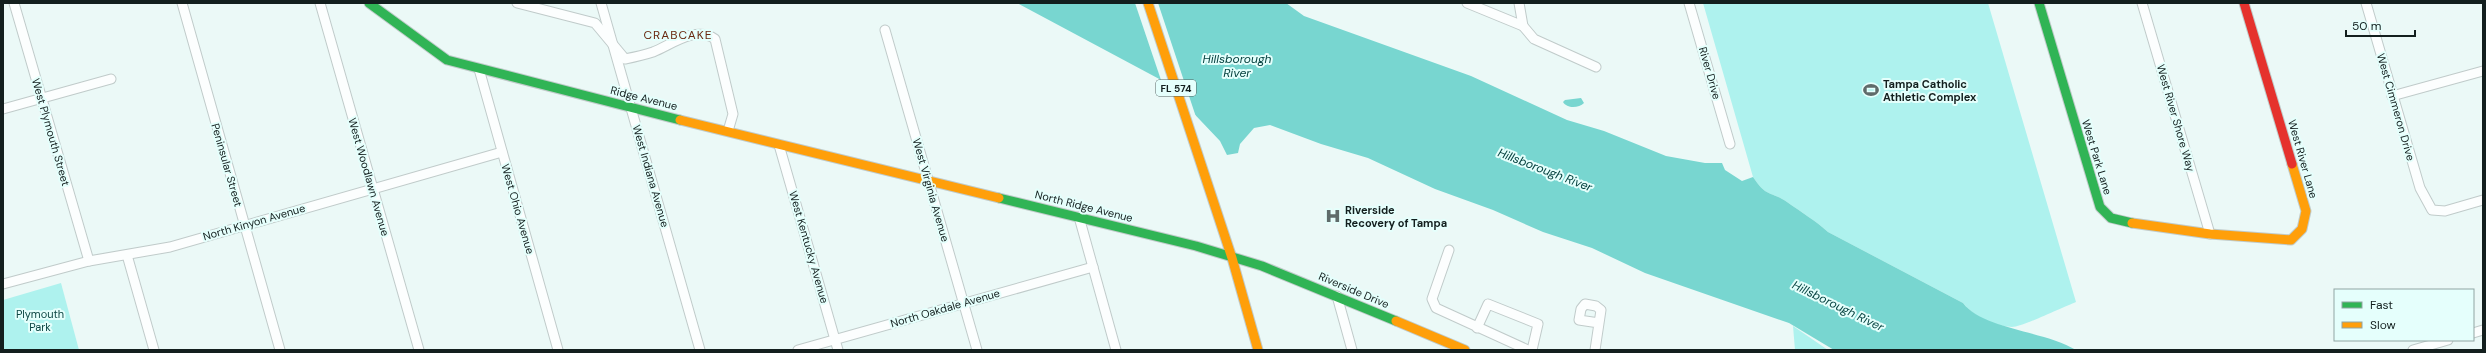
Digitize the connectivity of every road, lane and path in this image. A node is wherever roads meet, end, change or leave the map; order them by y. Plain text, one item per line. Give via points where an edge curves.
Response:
1 (14, 3) edge
2 (182, 3) edge
3 (320, 3) edge
4 (369, 3) edge
5 (517, 3) edge
6 (601, 3) edge
7 (1148, 3) edge
8 (1468, 3) edge
9 (1519, 3) edge
10 (1689, 3) edge
11 (2039, 3) edge
12 (2142, 3) edge
13 (2244, 3) edge
14 (2366, 3) edge
15 (1523, 26) junction
16 (885, 30) dead end
17 (613, 44) junction
18 (1596, 67) dead end
19 (479, 69) junction
20 (2483, 71) edge
21 (111, 79) dead end
22 (2392, 96) junction
23 (41, 98) junction
24 (631, 106) junction
25 (3, 109) edge
26 (728, 131) junction
27 (1730, 144) dead end
28 (779, 145) junction
29 (502, 152) junction
30 (929, 182) junction
31 (372, 187) junction
32 (2483, 200) edge
33 (1079, 217) junction
34 (244, 225) junction
35 (2210, 234) junction
36 (1448, 250) dead end
37 (127, 255) junction
38 (1232, 258) junction
39 (89, 261) junction
40 (1093, 267) junction
41 (3, 284) edge
42 (1337, 296) junction
43 (964, 302) junction
44 (1599, 324) dead end
45 (1477, 328) junction
46 (835, 339) junction
47 (2444, 341) edge
48 (154, 350) edge
49 (280, 350) edge
50 (419, 350) edge
51 (558, 350) edge
52 (700, 350) edge
53 (798, 350) edge
54 (838, 350) edge
55 (977, 350) edge
56 (1116, 350) edge
57 (1258, 350) edge
58 (1352, 350) edge
59 (1465, 350) edge
60 (1528, 350) edge
61 (1532, 350) edge
62 (1595, 350) edge
63 (2413, 350) edge

1 - 23 street, West Plymouth Street
2 - 34 street, Peninsular Street
3 - 31 street, West Woodlawn Avenue
4 - 19 street, Ridge Avenue via 447,60
5 - 17 street via 596,23
6 - 17 street, West Indiana Avenue
7 - 38 street, FL 574
8 - 15 street
9 - 15 street
10 - 27 street, River Drive
11 - 35 street, West Park Lane via 2103,212 2117,221
12 - 35 street, West River Shore Way
13 - 35 street, West River Lane via 2306,211 2302,229 2291,240
14 - 22 street, West Cimmeron Drive
15 - 18 street via 1534,39
16 - 30 street, West Virginia Avenue
17 - 24 street, West Indiana Avenue
17 - 26 street via 625,59 658,50 685,36 710,36 715,39 733,114
19 - 24 street, Ridge Avenue
19 - 29 street, West Ohio Avenue
20 - 22 street
21 - 23 street
22 - 32 street, West Cimmeron Drive via 2420,188 2432,210 2445,211
23 - 25 street
23 - 39 street, West Plymouth Street
24 - 26 street, Ridge Avenue
24 - 52 street, West Indiana Avenue
26 - 28 street, Ridge Avenue
28 - 30 street, Ridge Avenue
28 - 46 street, West Kentucky Avenue
29 - 31 street, North Kinyon Avenue
29 - 51 street, West Ohio Avenue
30 - 33 street, North Ridge Avenue
30 - 43 street, West Virginia Avenue
31 - 34 street, North Kinyon Avenue
31 - 50 street, West Woodlawn Avenue
33 - 38 street, North Ridge Avenue via 1196,246
33 - 40 street
34 - 37 street, North Kinyon Avenue via 170,247
34 - 49 street, Peninsular Street
36 - 45 street via 1432,299 1436,308
37 - 39 street, North Kinyon Avenue
37 - 48 street
38 - 42 street, Riverside Drive via 1262,266
38 - 57 street, FL 574
39 - 41 street, North Kinyon Avenue
40 - 43 street, North Oakdale Avenue
40 - 56 street
42 - 58 street
42 - 59 street, Riverside Drive
43 - 46 street, North Oakdale Avenue
43 - 55 street, West Virginia Avenue
44 - 62 street
45 - 60 street
45 - 61 street via 1488,304 1538,324
46 - 53 street, North Oakdale Avenue
46 - 54 street, West Kentucky Avenue
47 - 63 street

